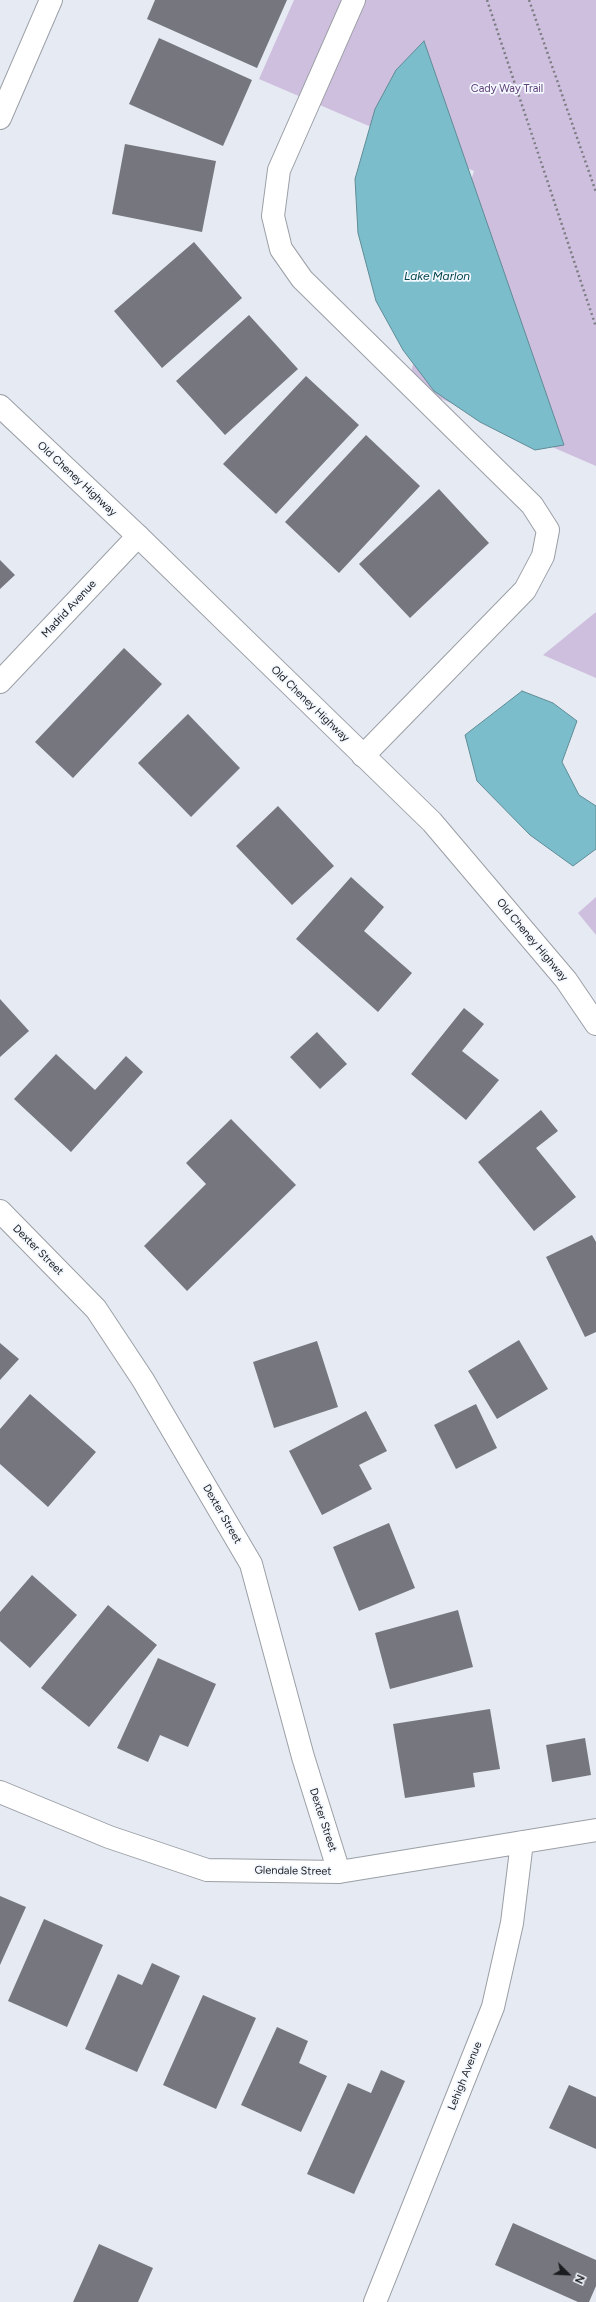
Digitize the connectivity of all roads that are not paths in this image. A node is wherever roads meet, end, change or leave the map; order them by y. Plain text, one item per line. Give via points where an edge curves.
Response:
1 (51, 0) edge
2 (354, 0) edge
3 (0, 118) edge
4 (0, 406) edge
5 (138, 536) junction
6 (0, 682) edge
7 (363, 756) junction
8 (596, 1024) edge
9 (0, 1212) edge
10 (0, 1792) edge
11 (596, 1830) edge
12 (522, 1842) junction
13 (339, 1872) junction
14 (375, 2302) edge

1 - 3 street
2 - 7 street via 279,170 273,216 281,249 302,279 532,505 548,530 543,556 525,590
4 - 5 street, Old Cheney Highway
5 - 6 street, Madrid Avenue
5 - 7 street, Old Cheney Highway
7 - 8 street, Old Cheney Highway via 432,822 566,980
9 - 13 street, Dexter Street via 96,1309 143,1380 251,1564 303,1757
10 - 13 street, Glendale Street via 109,1836 207,1870
11 - 12 street, Glendale Street
12 - 13 street, Glendale Street
12 - 14 street, Lehigh Avenue via 512,1923 492,2007

